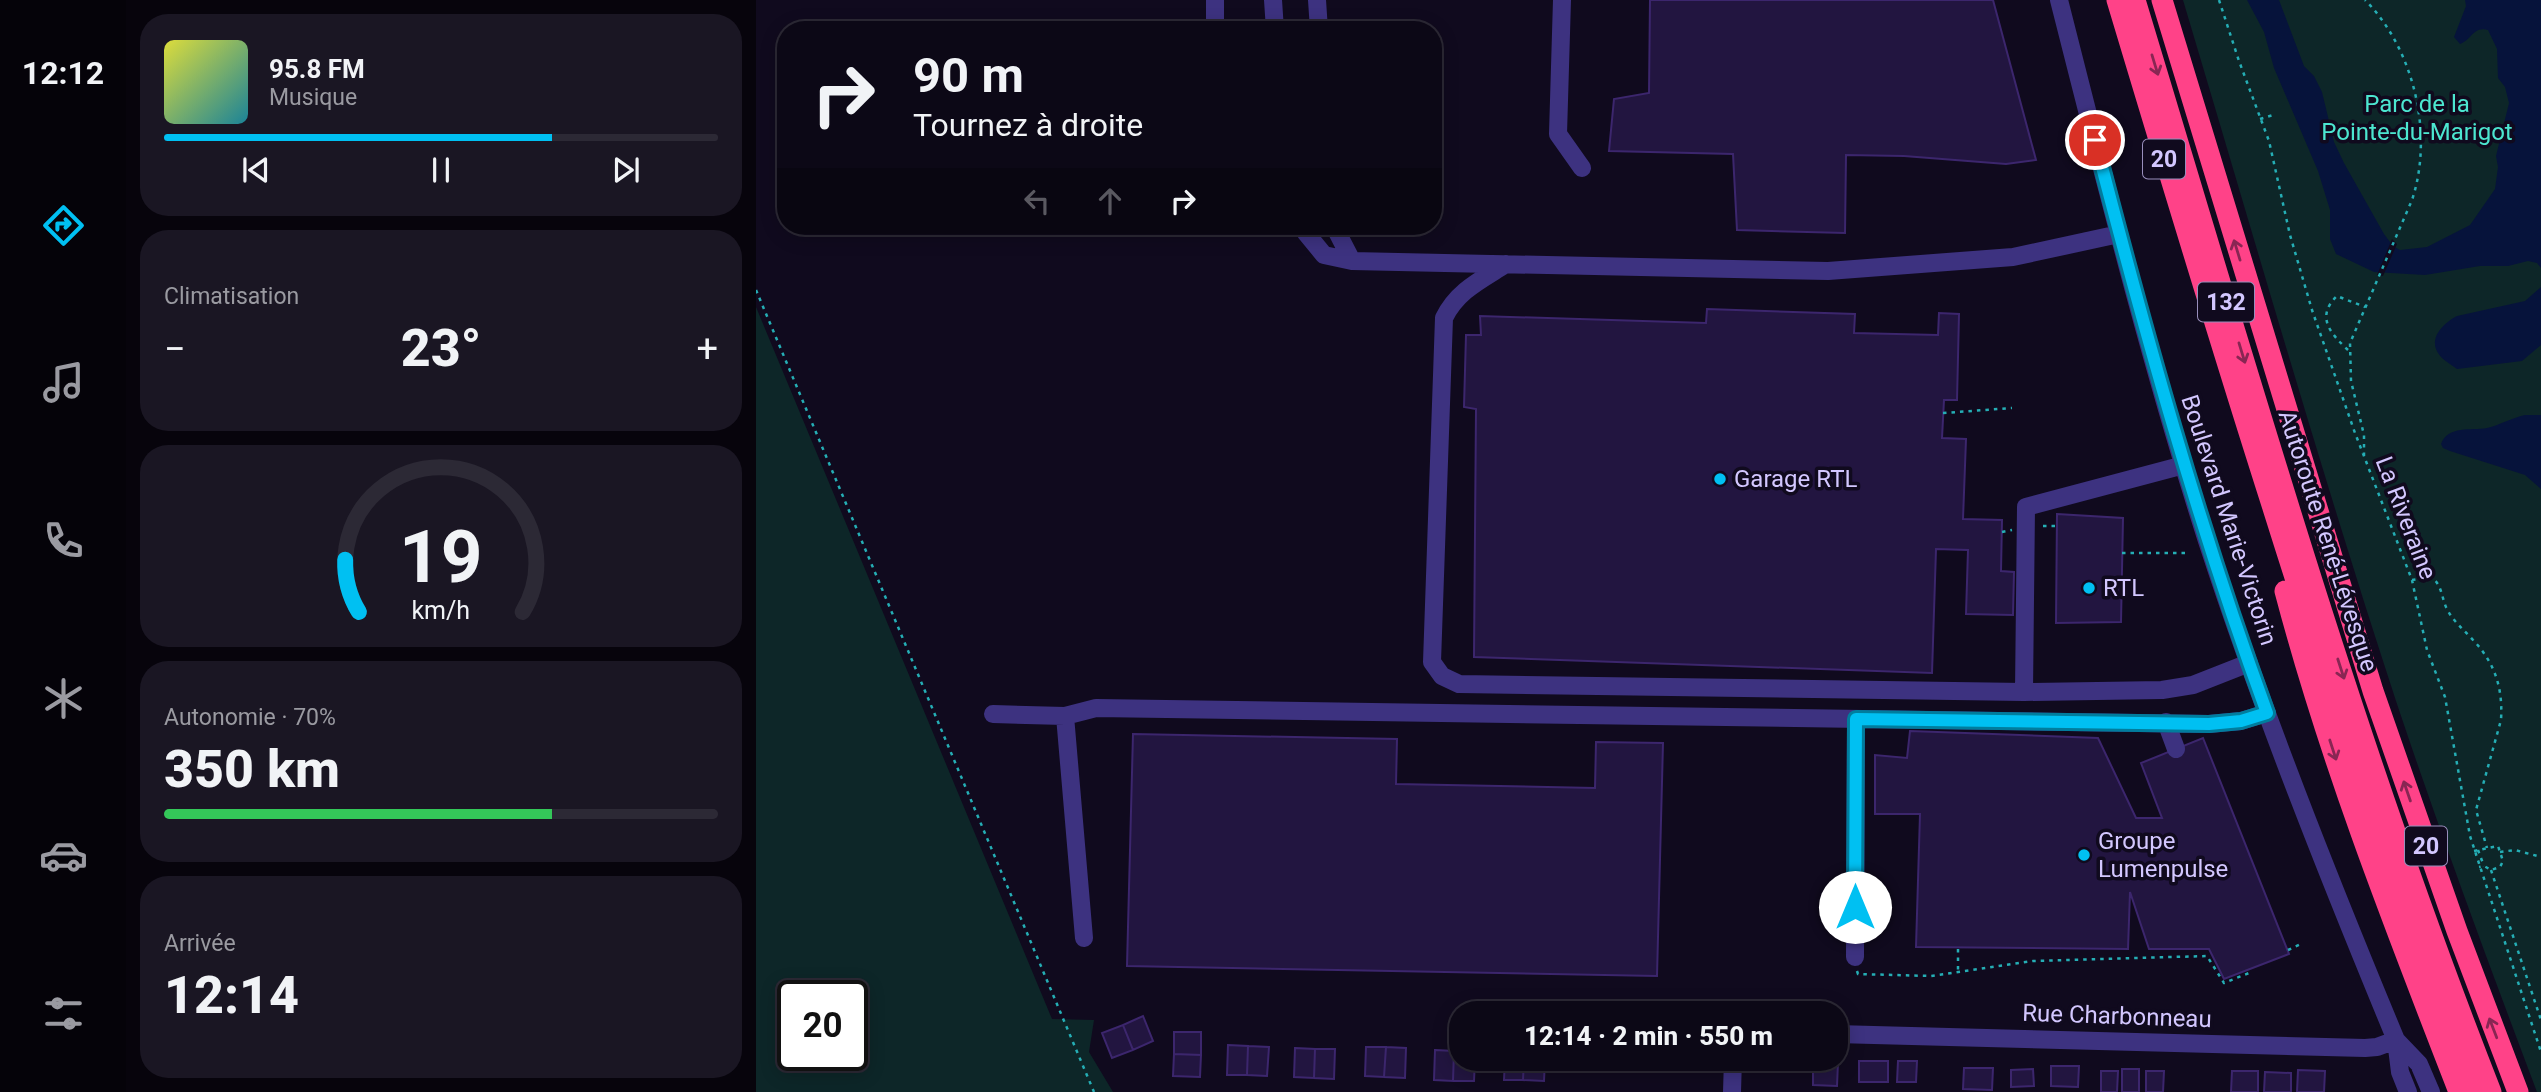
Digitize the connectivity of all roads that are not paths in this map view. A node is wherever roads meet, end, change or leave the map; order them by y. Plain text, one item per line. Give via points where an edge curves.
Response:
1 (1215, 0) edge
2 (1273, 0) edge
3 (1317, 0) edge
4 (1562, 0) edge
5 (2059, 0) edge
6 (2117, 0) edge
7 (2135, 0) edge
8 (2162, 0) edge
9 (1215, 21) edge
10 (1274, 21) edge
11 (1318, 21) edge
12 (1582, 168) dead end
13 (2119, 234) junction
14 (1309, 235) edge
15 (1339, 235) edge
16 (1352, 261) junction
17 (1506, 264) junction
18 (2213, 318) junction
19 (2184, 465) junction
20 (2249, 663) junction
21 (2024, 692) junction
22 (2267, 713) junction
23 (993, 714) dead end
24 (1065, 716) junction
25 (1856, 719) junction
26 (2166, 722) junction
27 (2176, 749) dead end
28 (1084, 938) dead end
29 (1855, 957) road end
30 (1848, 1034) edge
31 (2396, 1040) junction
32 (1733, 1071) edge
33 (1732, 1092) edge
34 (2408, 1092) edge
35 (2431, 1092) edge
36 (2459, 1092) edge
37 (2476, 1092) edge
38 (2491, 1092) edge
39 (2518, 1092) edge

1 - 9 street
2 - 10 street
3 - 11 street
4 - 12 street via 1558,134
5 - 13 street, Boulevard Marie-Victorin
6 - 18 highway, 20
7 -> 38 highway, Autoroute René-Lévesque / 132 via 2323,617 2412,882
39 -> 8 highway, Autoroute René-Lévesque / 20 via 2370,679
13 - 17 street via 2013,257 1828,271
13 - 19 street, Boulevard Marie-Victorin
14 - 16 street via 1324,254
15 - 16 street
16 - 17 street
17 - 21 street via 1460,293 1444,318 1432,662 1442,676 1459,684
18 -> 36 highway via 2304,662 2349,798
18 - 37 highway via 2365,795
19 - 20 street, Boulevard Marie-Victorin
19 - 21 street via 2026,507
20 - 21 street via 2173,689
20 - 22 street, Boulevard Marie-Victorin
22 - 26 street via 2218,724
22 - 31 street, Boulevard Marie-Victorin
23 - 24 street
24 - 25 street via 1096,708
24 - 28 street
25 - 26 street
25 - 29 street
26 - 27 street
30 - 31 street, Rue Charbonneau via 2365,1048
31 - 34 street, Boulevard Marie-Victorin
31 - 35 street, Boulevard Marie-Victorin via 2419,1064
32 - 33 street

